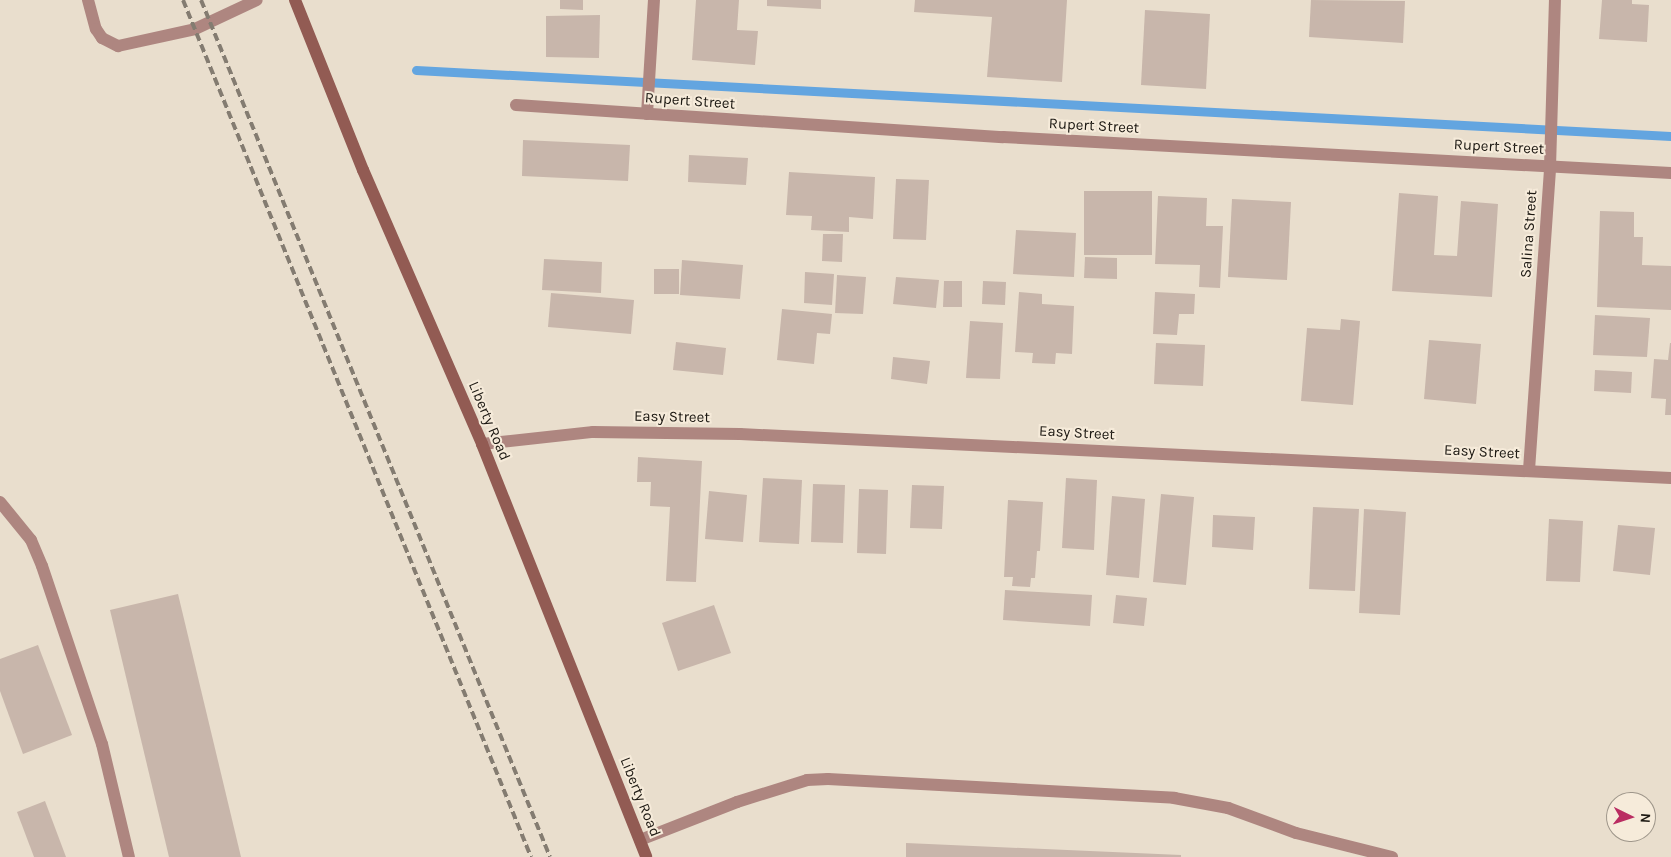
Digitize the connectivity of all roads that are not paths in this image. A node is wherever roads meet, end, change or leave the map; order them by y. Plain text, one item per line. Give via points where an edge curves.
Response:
1 (88, 0) edge
2 (257, 0) edge
3 (295, 0) edge
4 (654, 0) edge
5 (1555, 0) edge
6 (516, 105) dead end
7 (647, 114) junction
8 (1550, 167) junction
9 (1671, 173) edge
10 (482, 444) junction
11 (1529, 470) junction
12 (1671, 478) edge
13 (0, 502) edge
14 (640, 840) junction
15 (129, 857) edge
16 (646, 857) edge
17 (1392, 857) edge

1 - 2 street via 96,29 102,38 118,46 195,29
3 - 10 main road, Liberty Road via 363,170
4 - 7 street
5 - 8 street, Salina Street
6 - 7 street, Rupert Street
7 - 8 street, Rupert Street
8 - 9 street, Rupert Street
8 - 11 street, Salina Street
10 - 11 street, Easy Street via 593,432 740,434
10 - 14 main road, Liberty Road
11 - 12 street, Easy Street
13 - 15 street via 30,540 42,566 102,744
14 - 16 main road, Liberty Road
14 - 17 street via 746,799 807,780 828,779 1174,798 1228,808 1296,833

